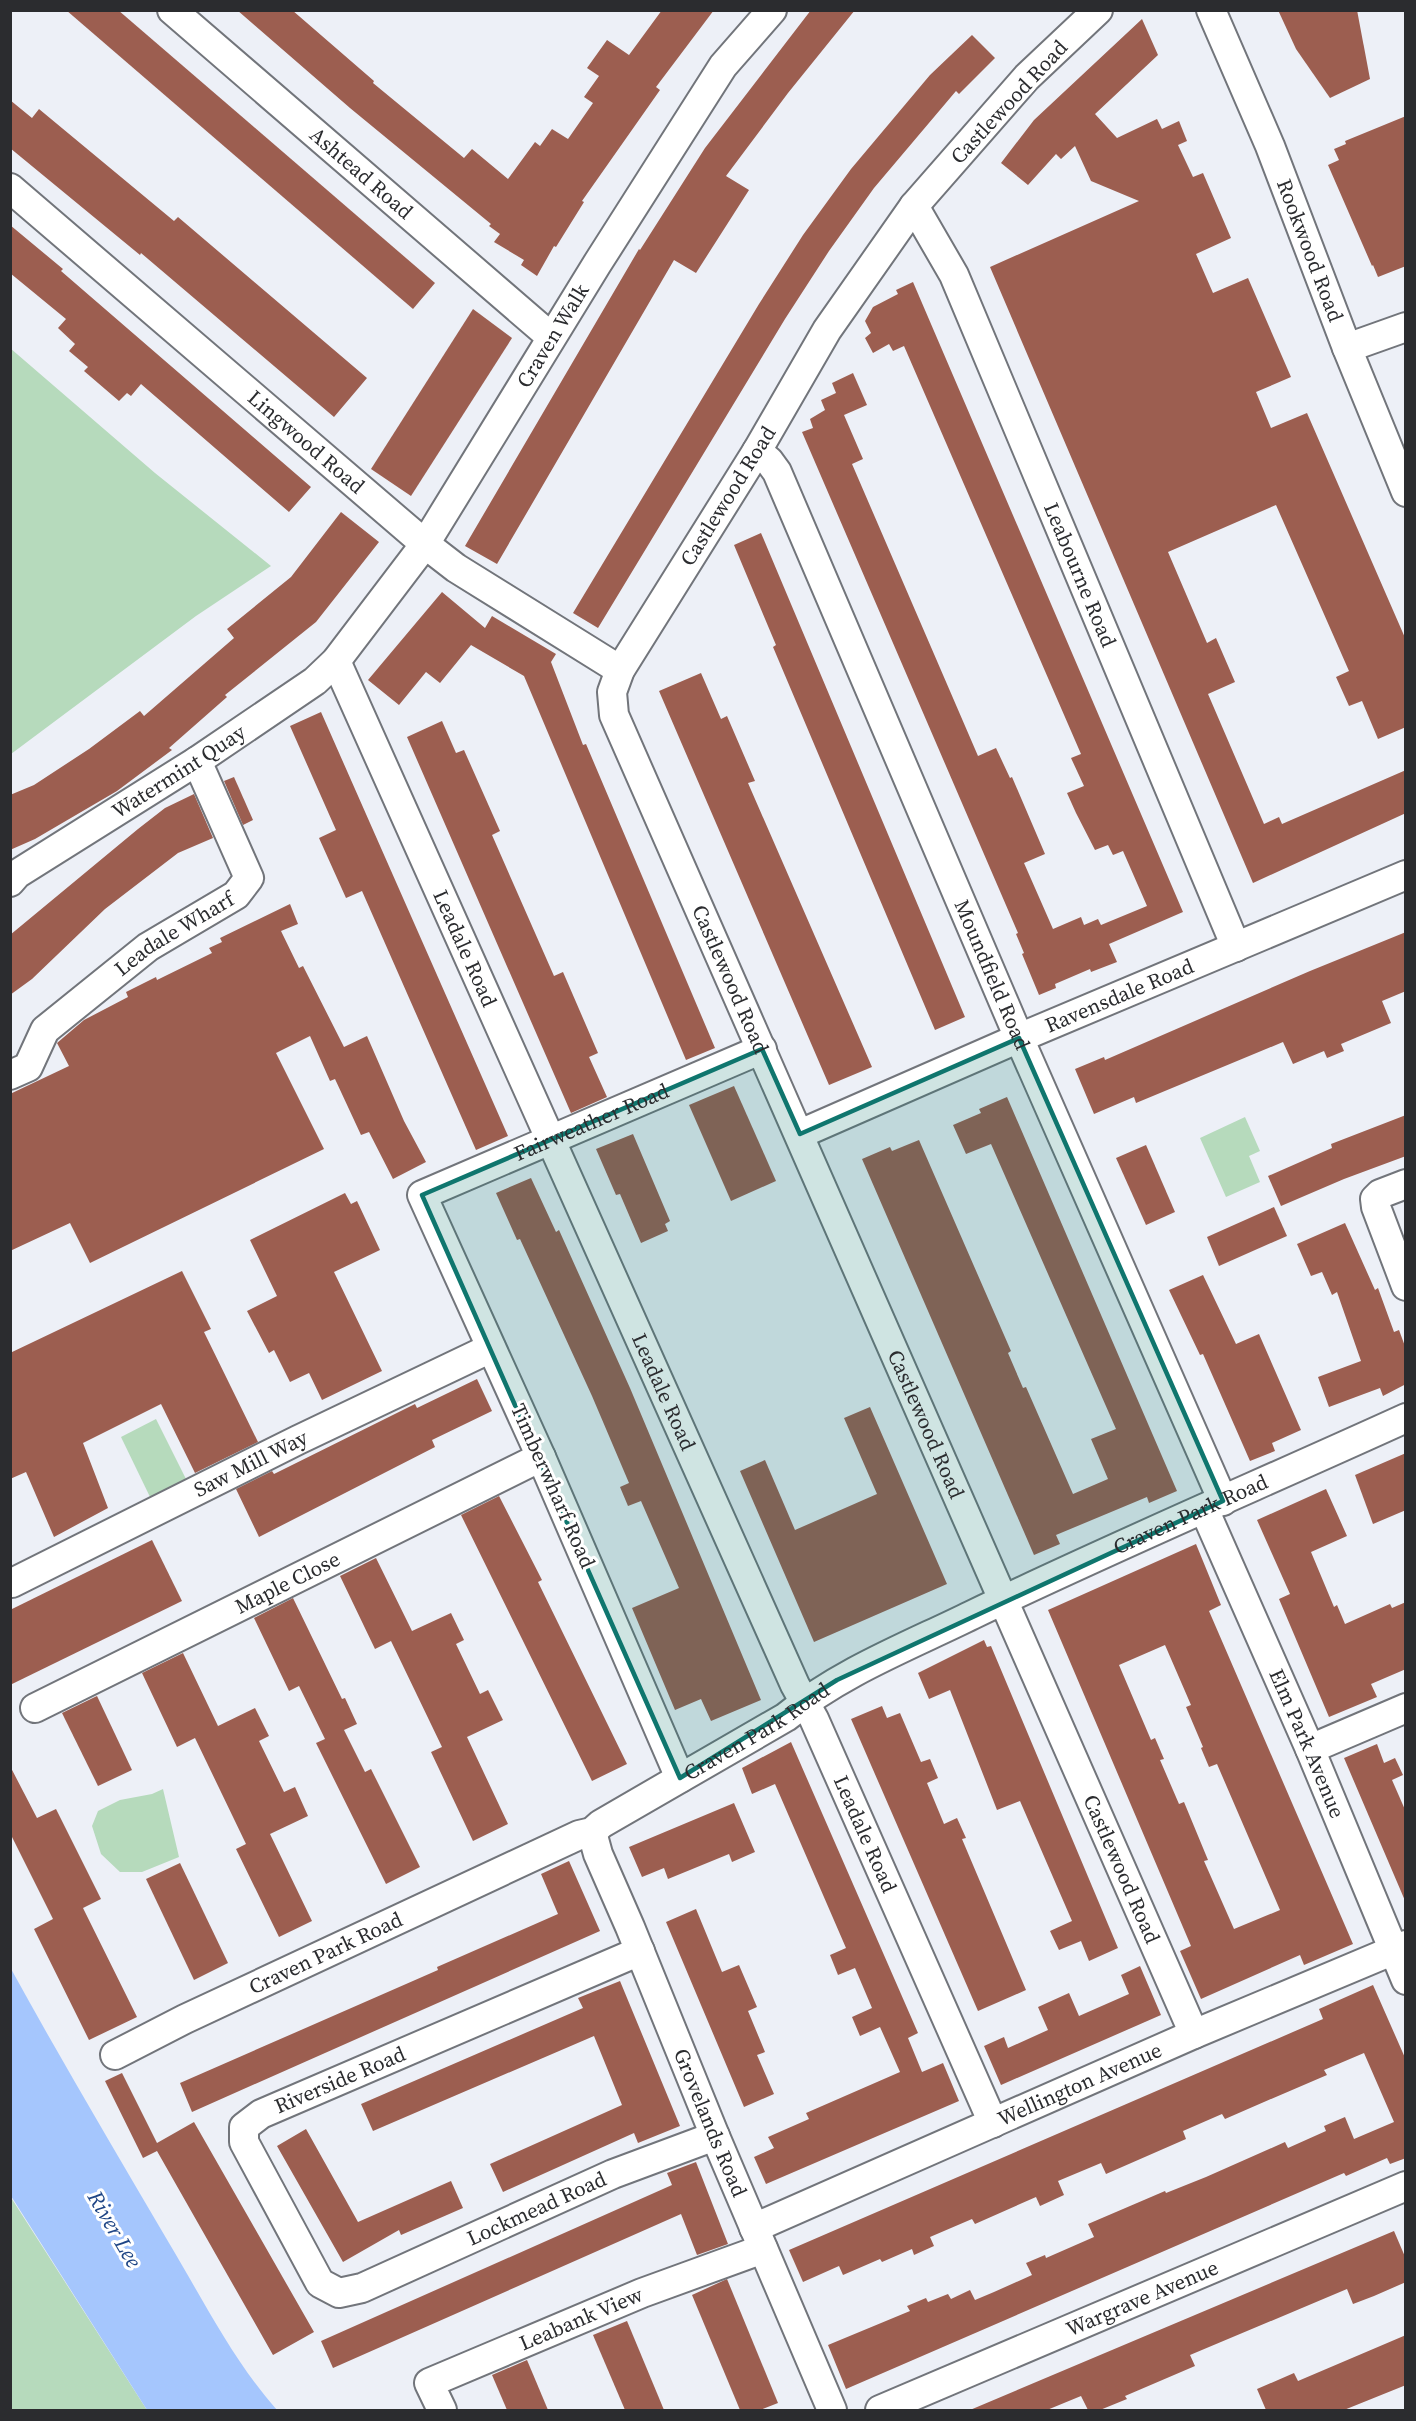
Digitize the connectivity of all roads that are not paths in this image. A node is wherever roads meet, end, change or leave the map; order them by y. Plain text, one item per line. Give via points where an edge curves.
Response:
1 (171, 10) edge
2 (772, 10) edge
3 (1098, 10) edge
4 (1211, 10) edge
5 (10, 188) edge
6 (914, 207) junction
7 (1406, 327) edge
8 (551, 337) junction
9 (1347, 348) junction
10 (757, 451) junction
11 (1406, 492) edge
12 (425, 544) junction
13 (336, 661) junction
14 (620, 670) junction
15 (197, 761) junction
16 (1406, 875) edge
17 (13, 877) edge
18 (1236, 947) junction
19 (1019, 1038) junction
20 (762, 1049) junction
21 (10, 1075) edge
22 (800, 1134) junction
23 (551, 1139) junction
24 (1406, 1184) edge
25 (422, 1195) joint
26 (1406, 1286) edge
27 (491, 1348) junction
28 (1406, 1418) edge
29 (541, 1457) junction
30 (1214, 1505) junction
31 (12, 1583) dead end
32 (1005, 1600) junction
33 (805, 1701) junction
34 (1406, 1707) edge
35 (35, 1708) dead end
36 (1310, 1749) junction
37 (680, 1778) junction
38 (592, 1832) junction
39 (1399, 1947) edge
40 (640, 1951) junction
41 (1406, 1980) edge
42 (1194, 2034) junction
43 (115, 2055) dead end
44 (993, 2123) junction
45 (715, 2136) junction
46 (1406, 2186) edge
47 (758, 2239) junction
48 (362, 2288) joint
49 (442, 2410) edge
50 (832, 2410) edge
51 (880, 2410) edge

1 - 8 street, Ashtead Road
2 - 8 street, Craven Walk via 723,66
3 - 6 street, Castlewood Road via 1027,77
4 - 9 street, Rookwood Road via 1270,146
5 - 12 street, Lingwood Road
6 - 10 street, Castlewood Road via 827,330
6 - 18 street, Leabourne Road via 954,275
7 - 9 street
8 - 12 street, Craven Walk
9 - 11 street, Rookwood Road
10 - 14 street, Castlewood Road
10 - 19 street, Moundfield Road via 777,472
12 - 13 street, Craven Walk
12 - 14 street, Lingwood Road via 456,568
13 - 15 street, Watermint Quay via 315,681
13 - 23 street, Leadale Road
14 - 20 street, Castlewood Road via 612,692 614,715
15 - 17 street, Watermint Quay
15 - 21 street, Leadale Wharf via 249,878 236,895 148,947 45,1030 28,1067
16 - 18 street, Ravensdale Road
18 - 19 street, Ravensdale Road
19 - 22 street, Ravensdale Road
19 - 30 street, Moundfield Road
20 - 22 street, Castlewood Road
20 - 23 street, Fairweather Road
22 - 32 street, Castlewood Road
23 - 25 street, Fairweather Road
23 - 33 street, Leadale Road
24 - 26 street via 1376,1199
25 - 27 street, Timberwharf Road
27 - 29 street, Timberwharf Road
27 - 31 street, Saw Mill Way
28 - 30 street, Craven Park Road
29 - 35 street, Maple Close
29 - 37 street, Timberwharf Road
30 - 32 street, Craven Park Road
30 - 36 street, Elm Park Avenue
32 - 33 street, Craven Park Road via 837,1680
32 - 42 street, Castlewood Road
33 - 37 street, Craven Park Road via 786,1717
33 - 44 street, Leadale Road
34 - 36 street
36 - 39 street, Elm Park Avenue
37 - 38 street, Craven Park Road
38 - 40 street, Grovelands Road
38 - 43 street, Craven Park Road
39 - 41 street, Elm Park Avenue
39 - 42 street, Wellington Avenue
40 - 45 street, Grovelands Road
40 - 48 street, Riverside Road via 261,2114 244,2127 244,2142 321,2283 339,2293
42 - 44 street, Wellington Avenue
44 - 47 street, Wellington Avenue
45 - 47 street, Grovelands Road
45 - 48 street, Lockmead Road via 613,2174
46 - 51 street, Wargrave Avenue
47 - 49 street, Leabank View via 429,2383
47 - 50 street, Grovelands Road

